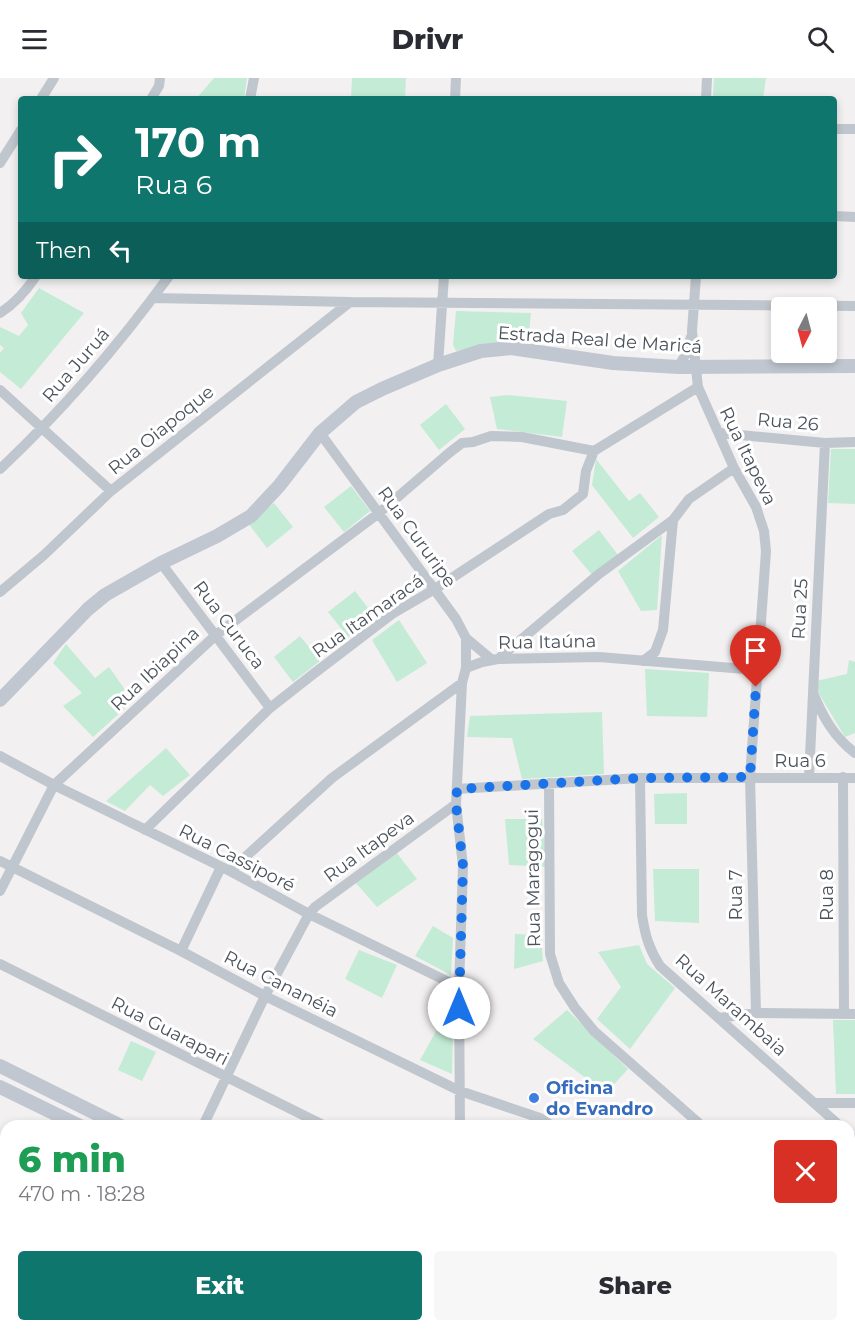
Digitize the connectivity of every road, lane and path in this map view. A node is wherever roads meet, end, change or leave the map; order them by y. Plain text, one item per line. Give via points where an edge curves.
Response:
1 (54, 78) edge
2 (160, 78) edge
3 (254, 78) edge
4 (456, 78) edge
5 (707, 78) edge
6 (43, 96) edge
7 (153, 96) edge
8 (251, 96) edge
9 (455, 96) edge
10 (706, 96) edge
11 (837, 129) edge
12 (855, 129) edge
13 (18, 135) edge
14 (0, 163) edge
15 (837, 216) edge
16 (855, 217) edge
17 (34, 279) edge
18 (167, 279) edge
19 (444, 279) edge
20 (696, 279) edge
21 (153, 298) junction
22 (350, 302) junction
23 (442, 302) junction
24 (694, 305) junction
25 (855, 306) edge
26 (0, 314) edge
27 (692, 331) junction
28 (438, 365) junction
29 (697, 366) junction
30 (855, 366) edge
31 (678, 367) junction
32 (698, 387) junction
33 (0, 390) edge
34 (43, 429) junction
35 (719, 432) junction
36 (320, 433) junction
37 (855, 442) edge
38 (825, 443) junction
39 (594, 451) junction
40 (734, 468) junction
41 (0, 469) edge
42 (111, 491) junction
43 (379, 513) junction
44 (673, 520) junction
45 (161, 562) junction
46 (435, 589) junction
47 (0, 592) edge
48 (216, 635) junction
49 (466, 638) junction
50 (495, 659) junction
51 (643, 660) junction
52 (466, 668) junction
53 (756, 670) junction
54 (462, 683) junction
55 (812, 690) junction
56 (0, 700) edge
57 (270, 708) junction
58 (855, 753) edge
59 (0, 756) edge
60 (750, 777) junction
61 (809, 777) junction
62 (843, 777) junction
63 (640, 778) junction
64 (855, 778) edge
65 (549, 783) junction
66 (54, 785) junction
67 (457, 789) junction
68 (456, 804) junction
69 (145, 830) junction
70 (0, 861) edge
71 (12, 867) junction
72 (225, 869) junction
73 (0, 891) edge
74 (309, 914) junction
75 (181, 951) junction
76 (0, 964) edge
77 (459, 987) junction
78 (265, 996) junction
79 (756, 1013) junction
80 (849, 1014) edge
81 (719, 1018) junction
82 (0, 1066) edge
83 (227, 1078) junction
84 (0, 1087) edge
85 (460, 1091) junction
86 (814, 1103) junction
87 (855, 1103) edge
88 (68, 1120) edge
89 (109, 1120) edge
90 (206, 1120) edge
91 (313, 1120) edge
92 (460, 1120) edge
93 (543, 1120) edge
94 (695, 1120) edge
95 (833, 1120) edge

1 - 6 street
2 - 7 street
3 - 8 street
4 - 9 street
5 - 10 street
11 - 12 street
13 - 14 street
15 - 16 street
17 - 26 street via 13,305
18 - 21 street, Rua Juruá
19 - 23 street
20 - 24 street
21 - 22 street
21 - 34 street, Rua Juruá
22 - 23 street
22 - 42 street, Rua Oiapoque
23 - 24 street
23 - 28 street
24 - 25 street
24 - 27 street
27 - 29 street, Rua Itapeva
27 - 31 street
28 - 31 main road, Estrada Real de Maricá via 481,351 511,348 613,363
28 - 36 main road, Estrada Real de Maricá via 356,402
29 - 30 main road, Estrada Real de Maricá
29 - 31 main road, Estrada Real de Maricá
29 - 32 street, Rua Itapeva
32 - 35 street, Rua Itapeva
32 - 39 street
33 - 34 street
34 - 41 street, Rua Juruá
34 - 42 street
35 - 38 street, Rua 26
35 - 40 street, Rua Itapeva
36 - 43 street, Rua Cururipe
36 - 45 main road, Estrada Real de Maricá via 251,516
37 - 38 street, Rua 26
38 - 55 street, Rua 25
39 - 43 street, Rua Ibiapina via 522,437 491,436 462,443
39 - 46 street, Rua Itamaracá via 583,494
40 - 44 street via 689,499
40 - 53 street, Rua Itapeva via 756,507 764,531
42 - 47 street, Rua Oiapoque
43 - 46 street, Rua Cururipe
43 - 48 street, Rua Ibiapina
44 - 50 street
44 - 51 street via 663,630 655,652
45 - 48 street, Rua Curuca
45 - 56 main road, Estrada Real de Maricá via 88,609
46 - 49 street, Rua Cururipe
46 - 57 street, Rua Itamaracá via 392,614
48 - 57 street, Rua Curuca
48 - 66 street, Rua Ibiapina
49 - 50 street
49 - 52 street, Rua Cururipe
50 - 51 street, Rua Itaúna
50 - 52 street, Rua Itaúna
51 - 53 street
52 - 54 street
53 - 60 street, Rua Itapeva
54 - 67 street
54 - 72 street via 332,778
55 - 58 street via 828,725
55 - 61 street, Rua 25
57 - 69 street, Rua Itamaracá
59 - 66 street, Rua Cassiporé
60 - 61 street, Rua 6
60 - 63 street, Rua 6
60 - 79 street, Rua 7
61 - 62 street, Rua 6
62 - 64 street, Rua 6
62 - 80 street, Rua 8
63 - 65 street, Rua 6
63 - 81 street, Rua Marambaia via 645,936 660,966
65 - 67 street, Rua 6
65 - 94 street, Rua Maragogui via 550,954 559,983 594,1030
66 - 69 street, Rua Cassiporé
66 - 71 street, Rua Ibiapina
67 - 68 street
68 - 74 street, Rua Itapeva
68 - 77 street via 463,866
69 - 72 street, Rua Cassiporé
70 - 71 street, Rua Cananéia
71 - 73 street, Rua Ibiapina
71 - 75 street, Rua Cananéia
72 - 74 street, Rua Cassiporé
72 - 75 street
74 - 77 street, Rua Cassiporé
74 - 78 street, Rua Itapeva
75 - 78 street, Rua Cananéia
76 - 83 street, Rua Guarapari
77 - 85 street
78 - 83 street, Rua Itapeva
78 - 85 street, Rua Cananéia
79 - 80 street
79 - 81 street
81 - 86 street, Rua Marambaia
82 - 89 main road
83 - 90 street, Rua Itapeva
83 - 91 street, Rua Guarapari
84 - 88 main road
85 - 92 street
85 - 93 street, Rua Cananéia
86 - 87 street
86 - 95 street, Rua Marambaia

